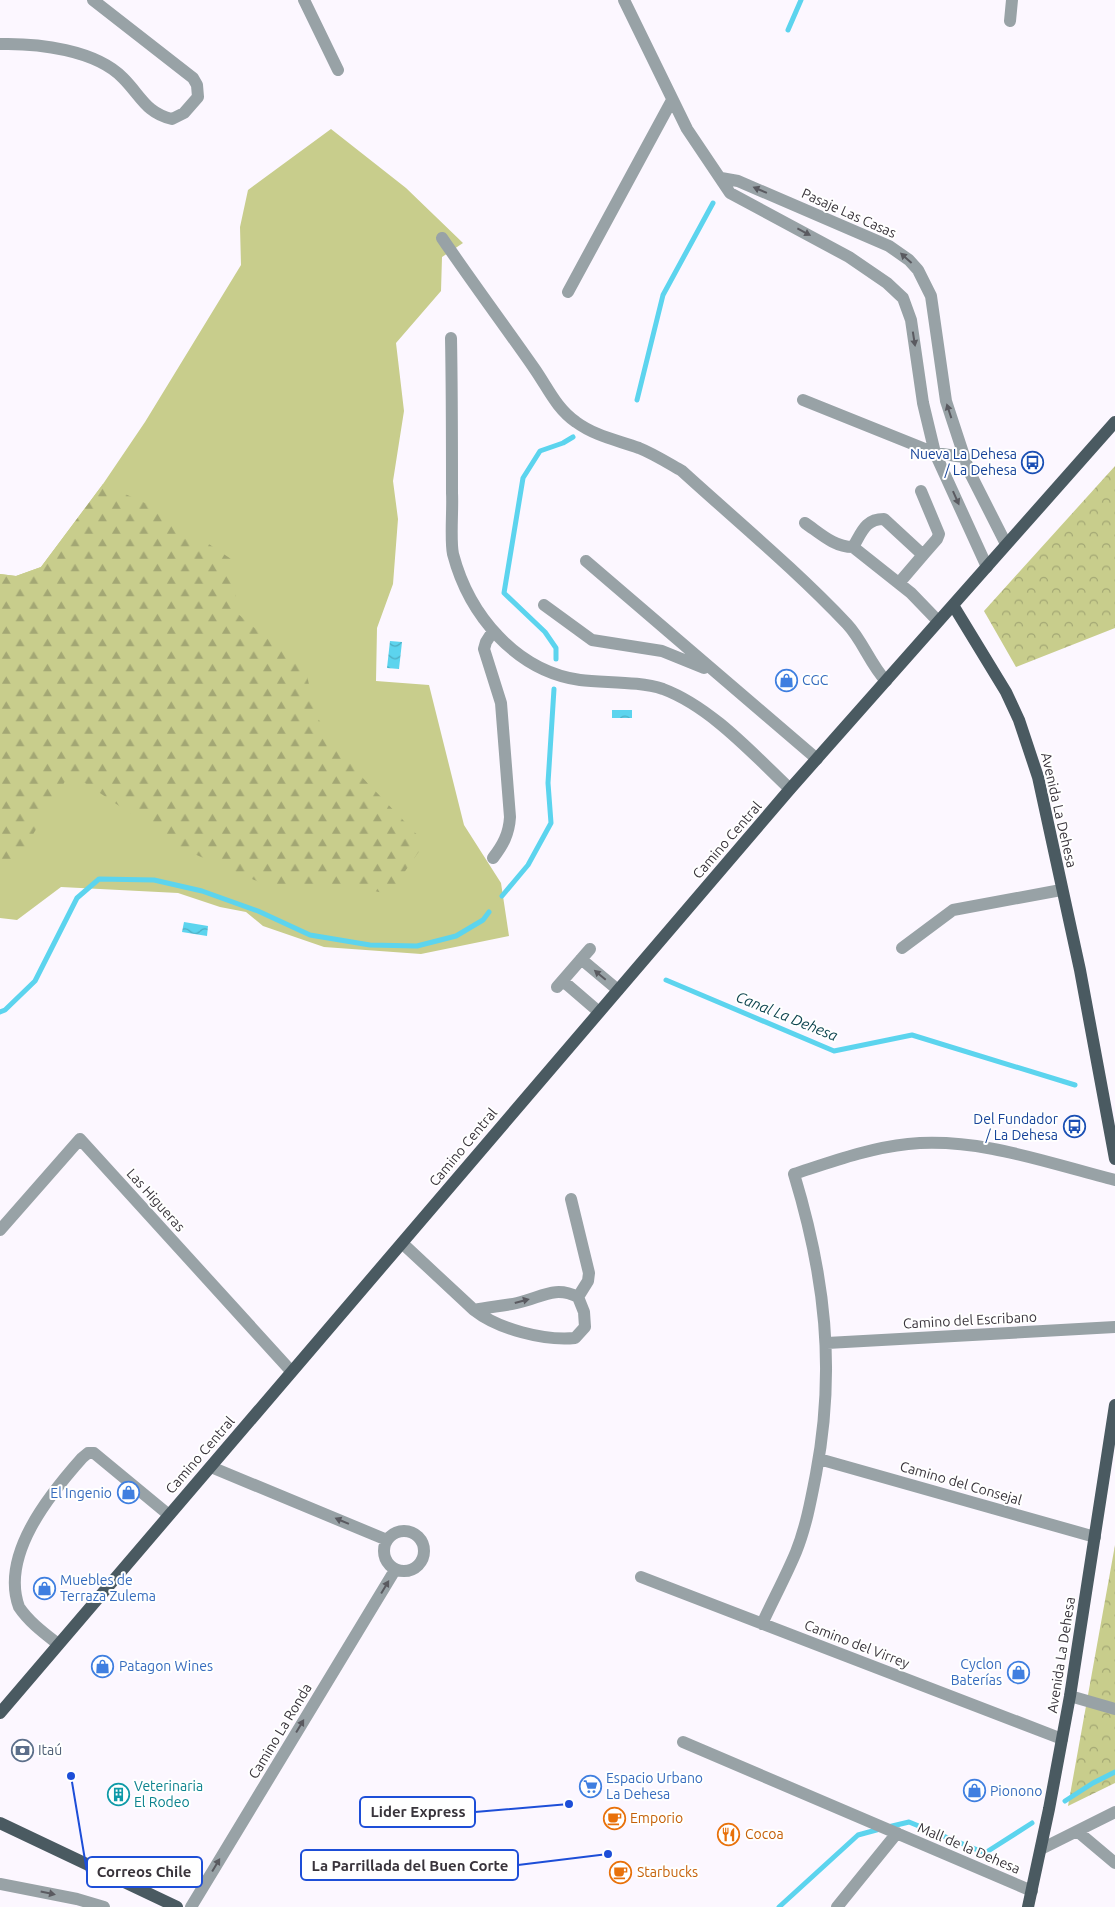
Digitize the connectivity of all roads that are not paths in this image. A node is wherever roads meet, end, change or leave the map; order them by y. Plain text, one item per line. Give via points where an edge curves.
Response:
1 (93, 0) edge
2 (304, 0) edge
3 (624, 0) edge
4 (1012, 0) edge
5 (1010, 21) dead end
6 (0, 44) edge
7 (338, 70) dead end
8 (672, 100) junction
9 (721, 178) junction
10 (442, 238) dead end
11 (568, 292) dead end
12 (452, 338) dead end
13 (803, 400) dead end
14 (1115, 422) edge
15 (936, 453) junction
16 (964, 457) junction
17 (921, 491) dead end
18 (805, 523) dead end
19 (1006, 544) junction
20 (853, 547) junction
21 (923, 555) junction
22 (586, 561) dead end
23 (987, 567) junction
24 (899, 583) junction
25 (544, 605) dead end
26 (954, 605) junction
27 (938, 621) junction
28 (493, 631) junction
29 (714, 671) junction
30 (886, 681) junction
31 (817, 759) junction
32 (790, 789) junction
33 (493, 858) dead end
34 (1062, 890) junction
35 (902, 948) dead end
36 (590, 949) dead end
37 (582, 959) junction
38 (618, 990) junction
39 (599, 1012) junction
40 (1115, 1159) edge
41 (1115, 1180) edge
42 (571, 1199) dead end
43 (0, 1230) edge
44 (402, 1243) junction
45 (578, 1297) junction
46 (474, 1310) junction
47 (1115, 1327) edge
48 (827, 1343) junction
49 (291, 1371) junction
50 (1115, 1405) edge
51 (819, 1459) junction
52 (211, 1467) junction
53 (168, 1515) junction
54 (1095, 1537) junction
55 (386, 1540) junction
56 (395, 1570) junction
57 (641, 1577) dead end
58 (762, 1624) junction
59 (58, 1644) junction
60 (1070, 1696) junction
61 (1115, 1709) edge
62 (0, 1712) edge
63 (1062, 1740) junction
64 (683, 1742) dead end
65 (1115, 1812) edge
66 (0, 1823) edge
67 (1077, 1831) junction
68 (896, 1832) junction
69 (1041, 1849) junction
70 (1115, 1863) edge
71 (0, 1884) edge
72 (1032, 1891) junction
73 (104, 1907) edge
74 (178, 1907) edge
75 (191, 1907) edge
76 (837, 1907) edge
77 (1028, 1907) edge

1 - 6 street via 193,78 198,97 184,113 172,120 160,116 147,108 122,77 82,55 52,47
2 - 7 street
3 - 8 street
4 - 5 street
8 - 9 street via 698,148
8 - 11 street
9 -> 15 street via 730,193 849,257 887,283 902,298 911,320 923,403
16 -> 9 street, Pasaje Las Casas via 946,401 931,296 918,270 889,246 738,181
10 - 30 street via 562,411 599,436 646,451 682,472 849,626
12 - 28 street via 453,552 473,603
13 - 15 street
14 - 19 main road
15 - 16 street
15 -> 23 street
16 - 19 street, Pasaje Las Casas
17 - 21 street via 939,534
18 - 20 street via 842,547
19 - 23 main road
20 - 21 street via 865,526 874,519 884,518
20 - 24 street
21 - 24 street
22 - 29 street
23 - 26 main road
24 - 27 street
25 - 29 street via 592,640 662,651
26 - 27 main road, Camino Central
26 - 34 main road, Avenida La Dehesa via 1006,692 1026,739 1038,777
27 - 30 main road, Camino Central
28 - 32 street via 519,655 556,675 661,689 685,699 743,745
28 - 33 street via 484,649 501,703 510,817 506,839
29 - 31 street
30 - 31 main road, Camino Central
31 - 32 main road, Camino Central
32 - 38 main road, Camino Central
34 - 35 street via 954,910
34 - 40 main road, Avenida La Dehesa
36 - 37 street
38 -> 37 street
37 - 39 street via 560,984
38 - 39 main road, Camino Central
39 - 44 main road, Camino Central
41 - 48 street via 990,1148 934,1143 858,1153 794,1174 814,1247
42 - 45 street via 589,1272 588,1282
43 - 49 street, Las Higueras via 80,1139
44 - 46 street
44 - 49 main road, Camino Central
46 -> 45 street via 519,1303 551,1292 568,1292
45 - 46 street via 585,1327 575,1338 559,1340 530,1336 486,1320
47 - 48 street, Camino del Escribano
48 - 51 street
49 - 52 main road, Camino Central
50 - 54 main road, Avenida La Dehesa
51 - 54 street, Camino del Consejal
51 - 58 street via 796,1550
52 - 53 main road, Camino Central
55 -> 52 street
53 - 59 main road, Camino Central
53 - 59 street via 94,1453 82,1458 42,1504 16,1540 7,1566 8,1583 18,1606 34,1625
54 - 60 main road, Avenida La Dehesa
55 - 56 street via 383,1552 387,1563
55 - 56 street via 392,1534 409,1531 417,1535 425,1550 424,1558 412,1571
75 -> 56 street, Camino La Ronda
57 - 58 street, Camino del Virrey
58 - 63 street, Camino del Virrey
59 - 62 main road, Camino Central
60 - 61 street
60 - 63 main road, Avenida La Dehesa
63 - 69 main road, Avenida La Dehesa
64 - 68 street, Mall de la Dehesa
65 - 67 street
66 - 74 main road
67 - 69 street
67 - 70 street
68 - 72 street, Mall de la Dehesa
68 - 76 street
69 - 72 main road, Avenida La Dehesa
71 -> 73 street
72 - 77 main road, Avenida La Dehesa

